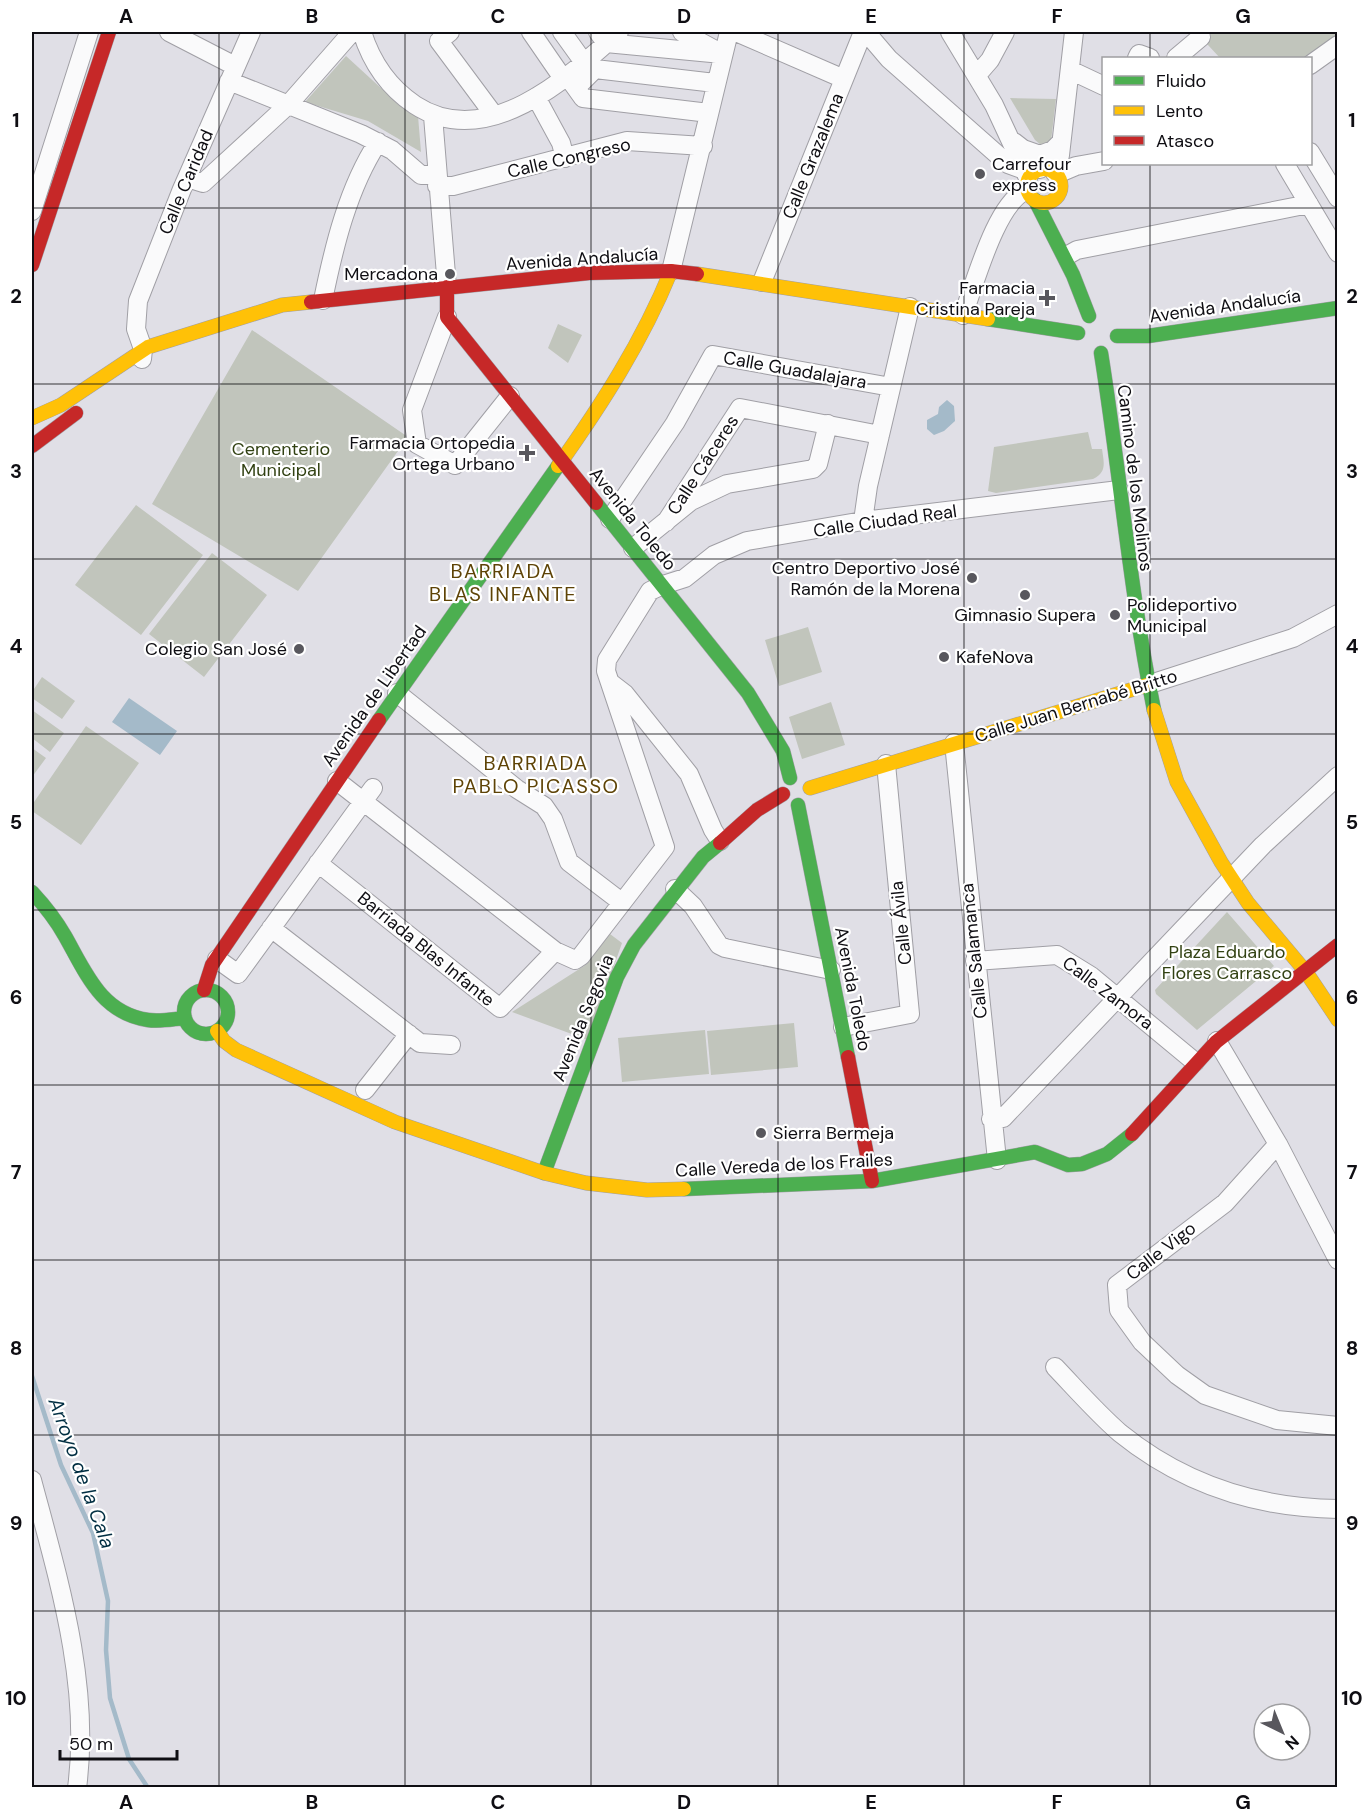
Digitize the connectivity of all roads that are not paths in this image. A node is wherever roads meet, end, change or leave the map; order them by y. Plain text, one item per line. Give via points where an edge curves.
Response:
1 (89, 32) edge
2 (109, 32) edge
3 (169, 32) edge
4 (352, 32) edge
5 (362, 32) edge
6 (531, 32) edge
7 (562, 32) edge
8 (682, 32) edge
9 (729, 32) edge
10 (736, 32) edge
11 (867, 32) edge
12 (950, 32) edge
13 (1005, 32) edge
14 (1074, 32) edge
15 (250, 34) edge
16 (608, 35) edge
17 (444, 36) edge
18 (1201, 37) dead end
19 (1338, 45) edge
20 (722, 54) junction
21 (1177, 57) edge
22 (1312, 63) edge
23 (585, 64) junction
24 (1070, 70) junction
25 (232, 73) junction
26 (977, 75) junction
27 (844, 79) junction
28 (569, 81) junction
29 (715, 83) junction
30 (1102, 85) edge
31 (536, 97) junction
32 (288, 105) junction
33 (994, 105) junction
34 (709, 113) junction
35 (494, 115) junction
36 (433, 116) junction
37 (966, 125) junction
38 (1013, 141) junction
39 (378, 142) junction
40 (1061, 142) junction
41 (703, 146) junction
42 (1312, 154) edge
43 (565, 158) junction
44 (1102, 161) edge
45 (1286, 165) edge
46 (187, 178) junction
47 (1038, 179) junction
48 (436, 181) junction
49 (1338, 198) edge
50 (1055, 199) junction
51 (1309, 204) junction
52 (32, 211) edge
53 (1338, 253) edge
54 (1068, 255) junction
55 (32, 265) edge
56 (671, 271) junction
57 (1073, 275) junction
58 (762, 282) junction
59 (447, 287) junction
60 (323, 300) junction
61 (909, 307) junction
62 (1338, 308) edge
63 (963, 315) junction
64 (1089, 316) junction
65 (447, 317) junction
66 (1113, 325) junction
67 (197, 333) junction
68 (1078, 333) junction
69 (145, 353) junction
70 (1101, 353) junction
71 (135, 375) dead end
72 (891, 387) junction
73 (510, 396) junction
74 (93, 401) joint
75 (32, 418) edge
76 (828, 424) junction
77 (880, 435) junction
78 (32, 446) edge
79 (562, 460) junction
80 (1119, 490) junction
81 (610, 519) junction
82 (863, 521) junction
83 (666, 522) junction
84 (633, 548) junction
85 (663, 585) junction
86 (1338, 614) edge
87 (612, 684) junction
88 (1147, 685) junction
89 (397, 693) junction
90 (954, 743) junction
91 (886, 764) junction
92 (1338, 776) edge
93 (790, 778) junction
94 (337, 781) junction
95 (810, 788) junction
96 (368, 794) junction
97 (783, 794) junction
98 (798, 805) junction
99 (720, 841) junction
100 (318, 863) junction
101 (1232, 877) junction
102 (675, 889) junction
103 (32, 892) edge
104 (620, 901) junction
105 (271, 928) junction
106 (1338, 945) edge
107 (555, 951) junction
108 (217, 959) junction
109 (975, 961) junction
110 (831, 970) junction
111 (1306, 972) junction
112 (204, 990) junction
113 (1119, 997) junction
114 (184, 1018) junction
115 (1338, 1020) edge
116 (843, 1027) junction
117 (217, 1031) junction
118 (409, 1034) junction
119 (1217, 1041) junction
120 (451, 1045) dead end
121 (1195, 1062) junction
122 (365, 1090) dead end
123 (991, 1119) junction
124 (1278, 1144) junction
125 (997, 1160) junction
126 (544, 1173) junction
127 (873, 1181) junction
128 (1338, 1260) edge
129 (1055, 1367) dead end
130 (1338, 1426) edge
131 (32, 1479) edge
132 (1338, 1509) edge
133 (77, 1788) edge

1 - 52 street
2 - 55 street
3 - 25 street
4 - 32 street
5 - 36 street via 377,67 401,95
6 - 28 street
7 - 23 street
8 - 20 street
9 - 20 street
10 - 27 street
11 - 27 street, Calle Grazalema via 861,37
11 - 37 street via 889,58
12 - 26 street
13 - 26 street
14 - 24 street
15 - 25 street, Calle Caridad
16 - 20 street
16 - 23 street
17 - 35 street
18 - 21 street
19 - 22 street
20 - 29 street
23 - 28 street
24 - 30 street
24 - 40 street
25 - 32 street
25 - 46 street, Calle Caridad
26 - 33 street
27 - 58 street, Calle Grazalema
28 - 29 street via 595,69
28 - 31 street
28 - 34 street via 583,98
29 - 34 street
31 - 35 street
31 - 43 street
32 - 39 street
32 - 46 street via 203,183
33 - 37 street via 990,122 974,128
33 - 38 street
34 - 41 street
35 - 36 street via 473,120
36 - 48 street
37 - 47 street via 1008,164
38 - 40 street via 1040,155
38 - 47 street
39 - 48 street via 421,175
39 - 60 street via 366,160 349,204
40 - 47 street
41 - 43 street, Calle Congreso via 627,141
41 - 56 street
42 - 49 street
43 - 48 street, Calle Congreso via 453,186
44 - 47 street
45 - 51 street
46 - 69 street, Calle Caridad via 138,301
47 - 50 street via 1045,203
47 - 50 street via 1061,184
47 - 57 street
47 - 63 street via 1013,199 999,220
48 - 59 street
50 - 54 street
51 - 53 street
51 - 54 street
54 - 57 street
56 - 58 street, Avenida Andalucía
56 - 59 street, Avenida Andalucía via 589,273
56 - 79 street, Avenida de Libertad via 636,350
57 - 64 street
58 - 61 street, Avenida Andalucía
59 - 60 street, Avenida Andalucía
59 - 65 street
60 - 67 street, Avenida Andalucía via 282,305
61 - 63 street, Avenida Andalucía
61 - 72 street
62 - 66 street, Avenida Andalucía via 1148,336
63 - 68 street, Avenida Andalucía
64 - 66 street
64 - 68 street
65 - 73 street, Avenida Toledo
65 - 73 street via 412,410 417,444 455,465
66 - 70 street via 1112,347
67 - 69 street, Avenida Andalucía
67 - 69 street, Avenida Andalucía
68 - 70 street via 1085,348
69 - 71 street, Avenida Andalucía
69 - 74 street via 139,363
69 - 75 street, Avenida Andalucía via 61,405
70 - 80 street, Camino de los Molinos
72 - 77 street
72 - 81 street, Calle Guadalajara via 713,355 675,423
73 - 79 street, Avenida Toledo
74 - 78 street
76 - 77 street, Calle Cáceres
76 - 83 street via 813,470 727,484 692,501
76 - 83 street, Calle Cáceres via 740,408
77 - 82 street
79 - 81 street, Avenida Toledo
79 - 89 street, Avenida de Libertad
80 - 82 street, Calle Ciudad Real
80 - 88 street, Camino de los Molinos
81 - 84 street, Avenida Toledo
82 - 85 street, Calle Ciudad Real via 747,541 714,555 685,579
83 - 84 street
84 - 85 street, Avenida Toledo
85 - 87 street via 650,591 607,660 606,671
85 - 93 street, Avenida Toledo via 761,711 783,751
86 - 88 street, Calle Juan Bernabé Britto via 1282,642
87 - 99 street via 626,694 689,774
87 - 104 street via 665,846
88 - 90 street, Calle Juan Bernabé Britto
88 - 101 street, Camino de los Molinos via 1177,782
89 - 94 street, Avenida de Libertad
89 - 104 street via 544,806 569,862
90 - 91 street, Calle Juan Bernabé Britto
90 - 109 street, Calle Salamanca
91 - 95 street, Calle Juan Bernabé Britto
91 - 116 street, Calle Ávila via 910,1014
92 - 101 street
93 - 95 street via 803,778
93 - 97 street
94 - 96 street
94 - 108 street, Avenida de Libertad
95 - 98 street via 809,797
96 - 100 street
96 - 107 street
97 - 98 street via 790,803
97 - 99 street, Avenida Segovia
98 - 110 street, Avenida Toledo
99 - 102 street, Avenida Segovia
100 - 105 street
100 - 107 street, Barriada Blas Infante via 500,1008
101 - 111 street, Camino de los Molinos via 1248,903
101 - 113 street
102 - 110 street via 693,906 719,945
102 - 126 street, Avenida Segovia via 626,957
103 - 114 street via 55,919 92,989 107,1003 144,1019
104 - 107 street via 581,956 569,959
105 - 108 street via 238,974
105 - 118 street
106 - 111 street, Calle Vereda de los Frailes
108 - 112 street, Avenida de Libertad
109 - 113 street, Calle Zamora via 1057,955
109 - 123 street, Calle Salamanca
110 - 116 street, Avenida Toledo
111 - 115 street, Camino de los Molinos
111 - 119 street, Calle Vereda de los Frailes
112 - 114 street via 190,996
112 - 117 street via 217,992 226,1002 228,1015
113 - 121 street, Calle Zamora
113 - 123 street via 1003,1118
114 - 117 street via 198,1033
116 - 127 street, Avenida Toledo
117 - 126 street, Calle Vereda de los Frailes via 236,1050 395,1122
118 - 120 street via 420,1042
118 - 122 street
119 - 121 street, Calle Vereda de los Frailes
119 - 124 street
121 - 125 street, Calle Vereda de los Frailes via 1131,1134 1107,1154 1073,1167 1035,1152
123 - 125 street, Calle Salamanca
124 - 128 street
124 - 130 street, Calle Vigo via 1225,1203 1117,1285 1119,1310 1142,1342 1205,1395 1277,1420
125 - 127 street, Calle Vereda de los Frailes
126 - 127 street, Calle Vereda de los Frailes via 586,1183 647,1190
129 - 132 street via 1118,1431 1180,1473 1247,1499 1297,1509
131 - 133 street via 70,1633 79,1701

